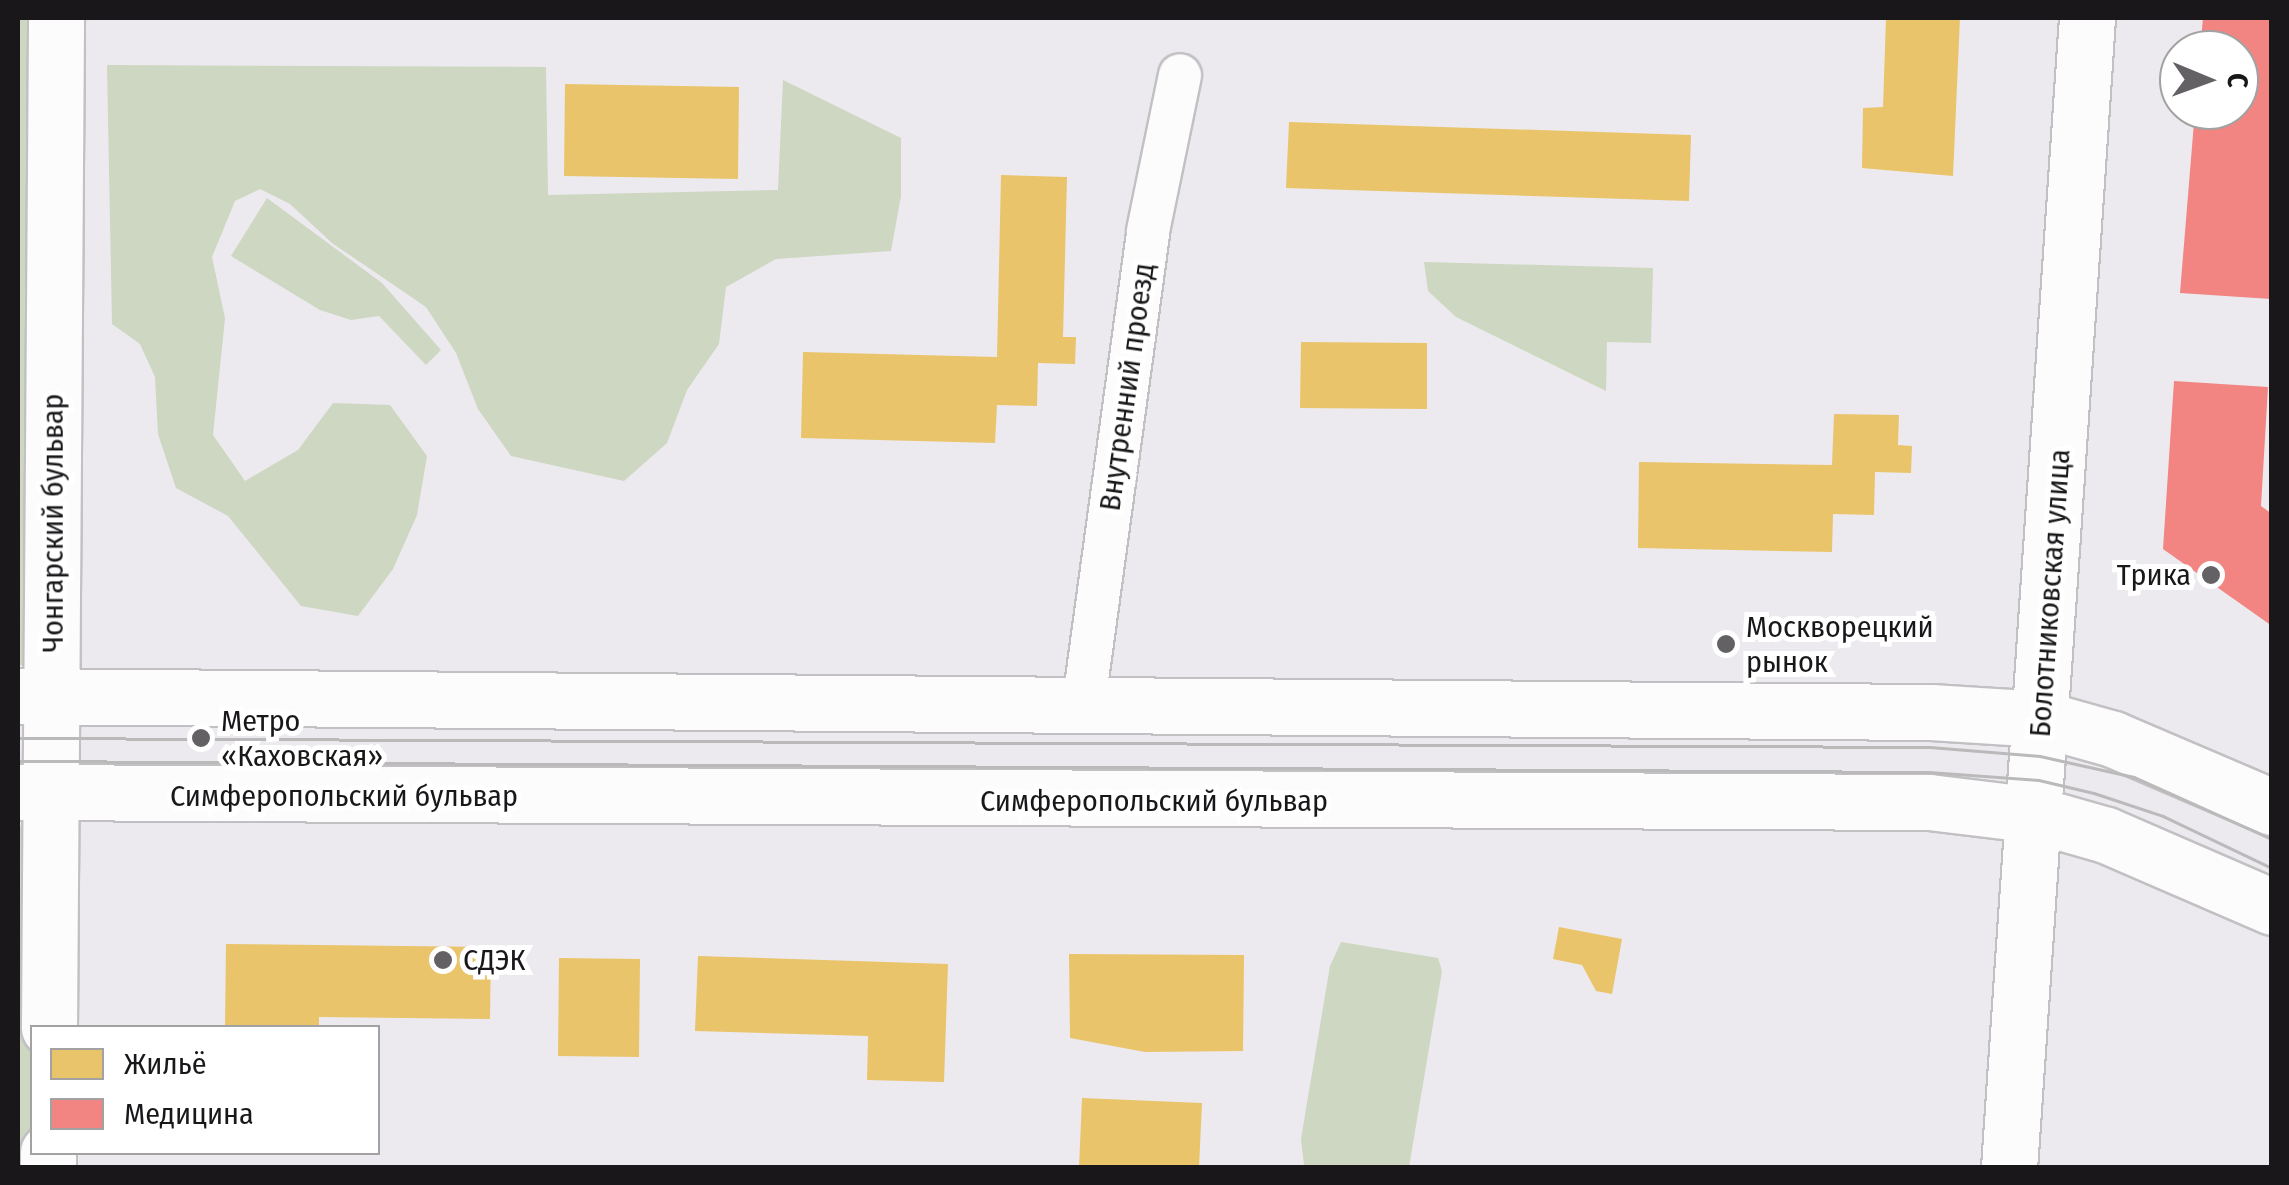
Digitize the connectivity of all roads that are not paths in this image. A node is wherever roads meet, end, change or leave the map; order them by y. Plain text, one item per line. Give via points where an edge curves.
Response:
1 (56, 18) edge
2 (2087, 18) edge
3 (1180, 75) dead end
4 (35, 696) edge
5 (1084, 701) junction
6 (2042, 720) junction
7 (34, 792) edge
8 (2272, 808) edge
9 (2036, 815) junction
10 (2272, 907) edge
11 (49, 1025) edge
12 (2010, 1168) edge

1 - 4 main road, Чонгарский бульвар
2 - 6 main road, Болотниковская улица
3 - 5 street, Внутренний проезд via 1148,231
4 - 5 main road
4 - 7 main road, Чонгарский бульвар
5 - 6 main road via 1931,712
6 - 8 main road via 2113,738
6 - 9 main road, Болотниковская улица
7 - 9 main road, Симферопольский бульвар via 1929,802
7 - 11 main road, Чонгарский бульвар
9 - 10 main road, Симферопольский бульвар via 2206,874
9 - 12 main road, Болотниковская улица

